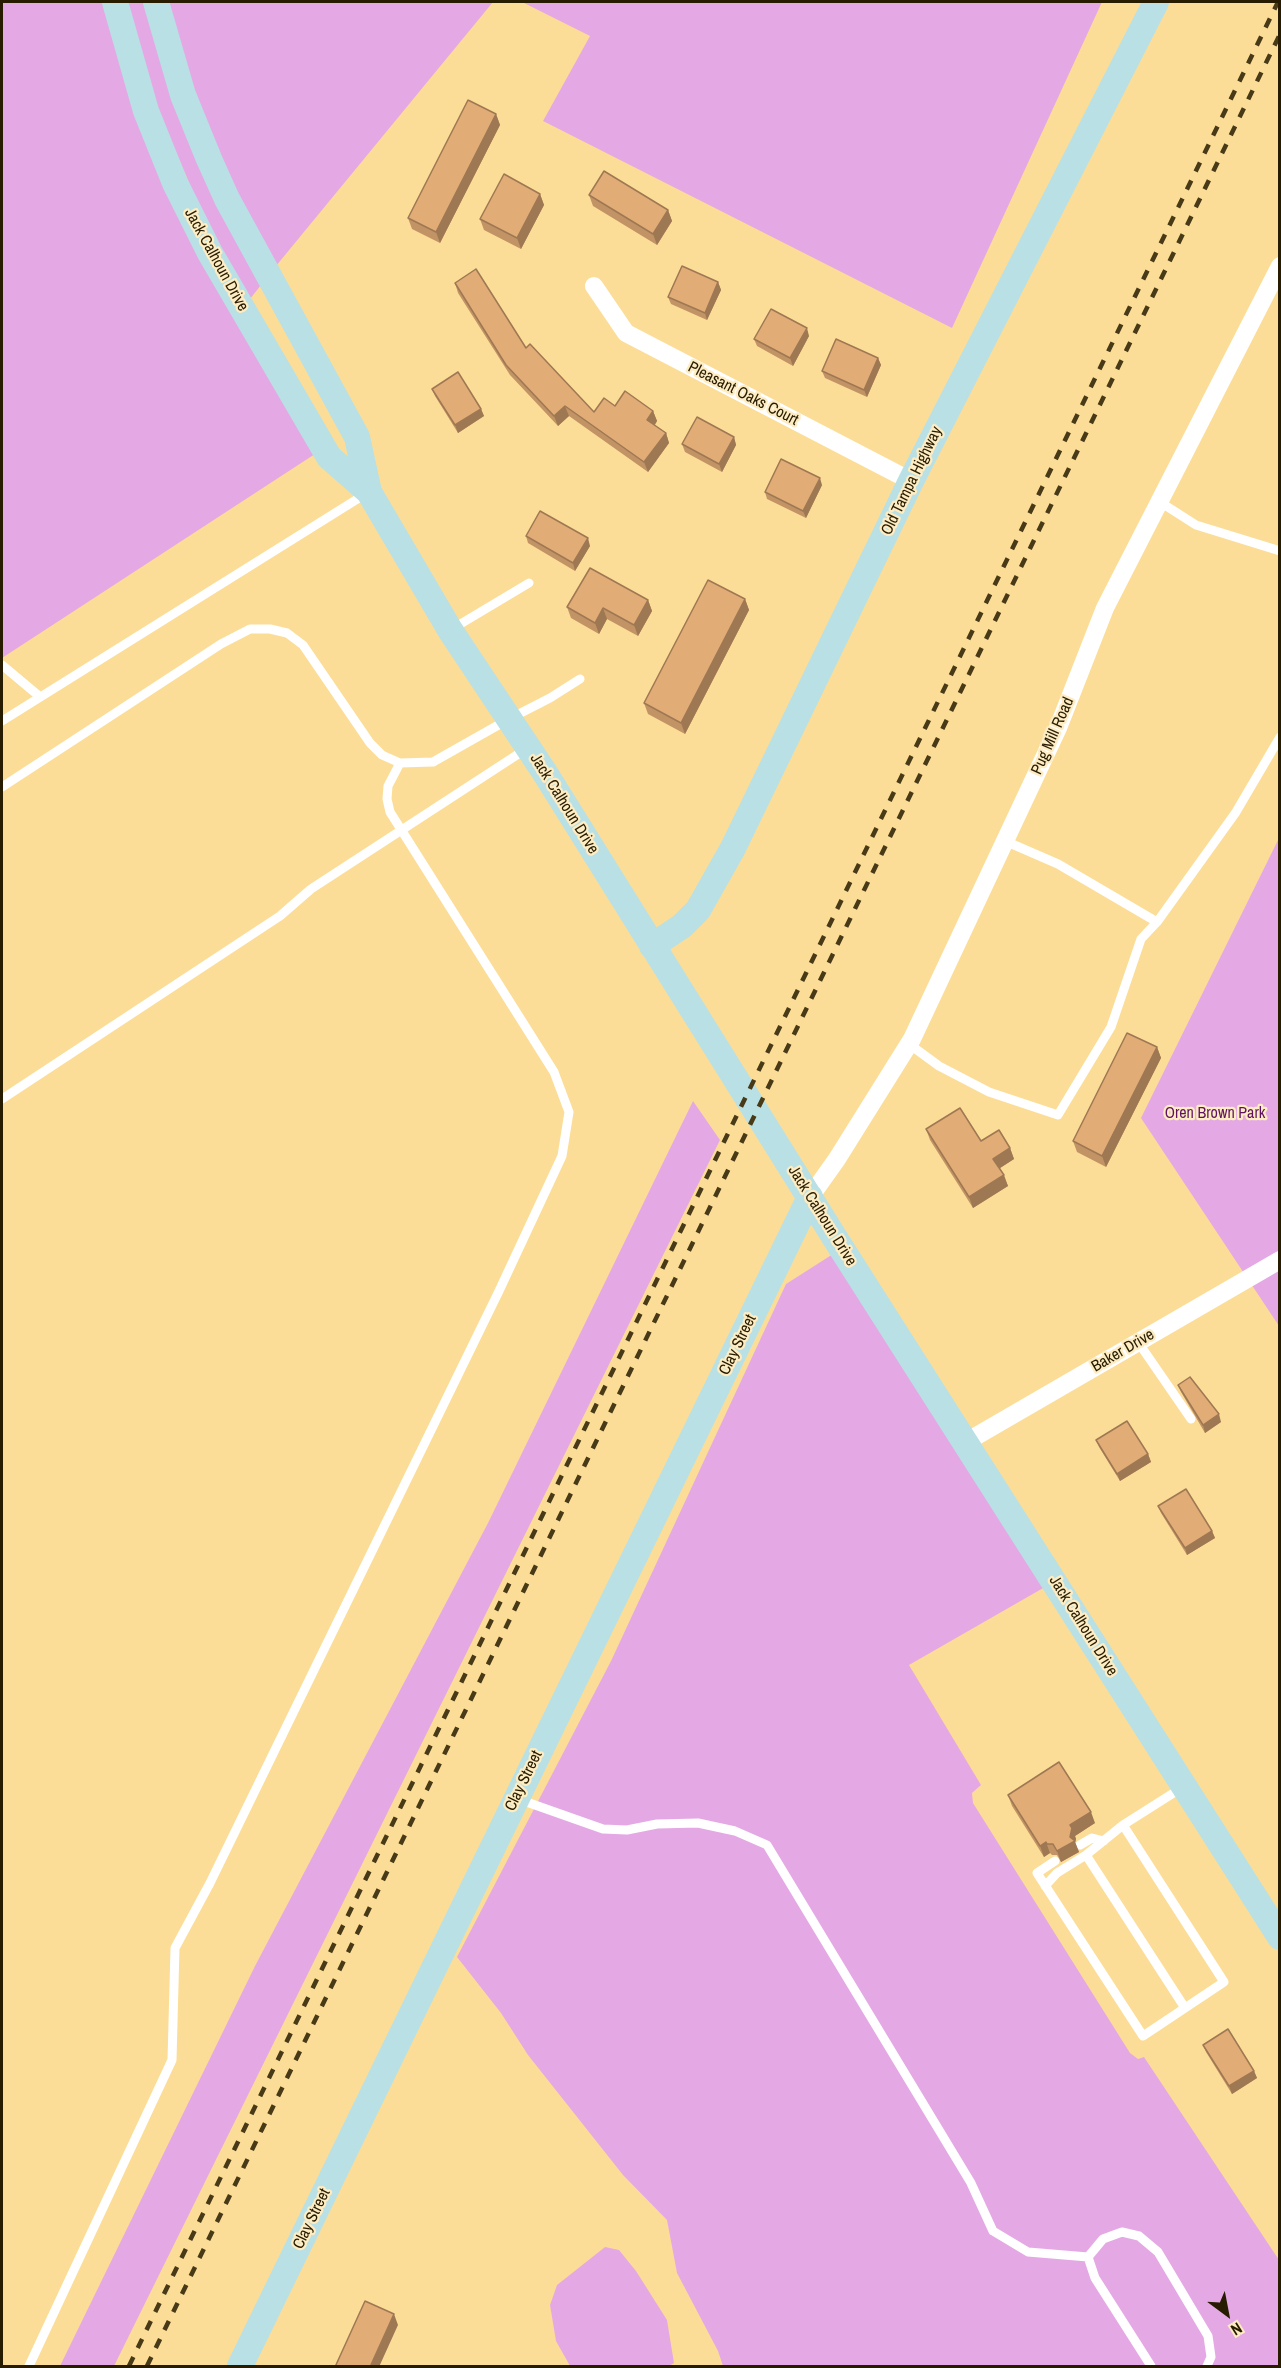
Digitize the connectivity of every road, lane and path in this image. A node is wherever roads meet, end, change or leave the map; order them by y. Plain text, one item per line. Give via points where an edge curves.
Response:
1 (115, 2) edge
2 (156, 2) edge
3 (1156, 2) edge
4 (1280, 266) edge
5 (594, 286) dead end
6 (911, 481) junction
7 (369, 492) junction
8 (1160, 502) junction
9 (1280, 551) edge
10 (530, 583) dead end
11 (450, 630) junction
12 (2, 665) edge
13 (580, 679) dead end
14 (39, 696) junction
15 (509, 719) junction
16 (2, 720) edge
17 (1280, 737) edge
18 (528, 748) junction
19 (400, 763) junction
20 (2, 787) edge
21 (402, 829) junction
22 (1005, 841) junction
23 (1157, 922) junction
24 (652, 946) junction
25 (909, 1044) junction
26 (2, 1098) edge
27 (810, 1197) junction
28 (1280, 1260) edge
29 (1138, 1342) junction
30 (1191, 1419) edge
31 (966, 1442) junction
32 (1185, 1786) junction
33 (516, 1798) junction
34 (1123, 1825) junction
35 (1104, 1841) junction
36 (1080, 1845) dead end
37 (1086, 1855) junction
38 (1055, 1861) edge
39 (1045, 1886) junction
40 (1280, 1937) edge
41 (1185, 2008) junction
42 (1088, 2257) junction
43 (29, 2367) edge
44 (240, 2367) edge
45 (1151, 2367) edge
46 (1208, 2367) edge

1 - 7 street, Jack Calhoun Drive via 146,111 196,227 329,457
2 - 7 street, Jack Calhoun Drive via 183,95 209,159 357,437
3 - 6 street, Old Tampa Highway
4 - 8 street, Pug Mill Road
5 - 6 street, Pleasant Oaks Court via 626,333
6 - 24 street, Old Tampa Highway via 733,848 698,910
7 - 11 street, Jack Calhoun Drive
7 - 14 lane
8 - 9 lane via 1196,525
8 - 22 street, Pug Mill Road via 1105,608 1058,728
10 - 11 lane
11 - 15 street, Jack Calhoun Drive
12 - 14 lane
13 - 15 lane
14 - 16 lane
15 - 18 street, Jack Calhoun Drive
15 - 19 lane via 433,762
17 - 23 lane via 1236,812
18 - 21 lane
18 - 24 street, Jack Calhoun Drive
19 - 20 lane via 382,755 370,743 303,645 286,633 250,629
19 - 21 lane via 388,786 387,798 390,812
21 - 26 lane via 311,889 280,916
21 - 43 lane via 554,1072 569,1112 562,1156 176,1948 172,2060
22 - 23 lane via 1058,864
22 - 25 street, Pug Mill Road
23 - 25 lane via 1142,939 1111,1026 1058,1115 989,1092 939,1066
24 - 27 street, Jack Calhoun Drive
25 - 27 street, Pug Mill Road
27 - 31 street, Jack Calhoun Drive
27 - 33 street, Clay Street
28 - 29 street, Baker Drive
29 - 30 lane
29 - 31 street, Baker Drive
31 - 32 street, Jack Calhoun Drive
32 - 34 lane
32 - 40 street, Jack Calhoun Drive
33 - 42 lane via 603,1829 698,1823 735,1831 767,1845 971,2183 993,2231 1028,2252
33 - 44 street, Clay Street
34 - 35 lane
34 - 41 lane via 1224,1982
35 - 36 lane via 1092,1838
35 - 37 lane
37 - 39 lane via 1057,1873
37 - 41 lane
38 - 39 lane via 1037,1873
39 - 41 lane via 1143,2036
42 - 45 lane via 1095,2278
42 - 46 lane via 1103,2239 1122,2232 1139,2236 1158,2252 1208,2336

